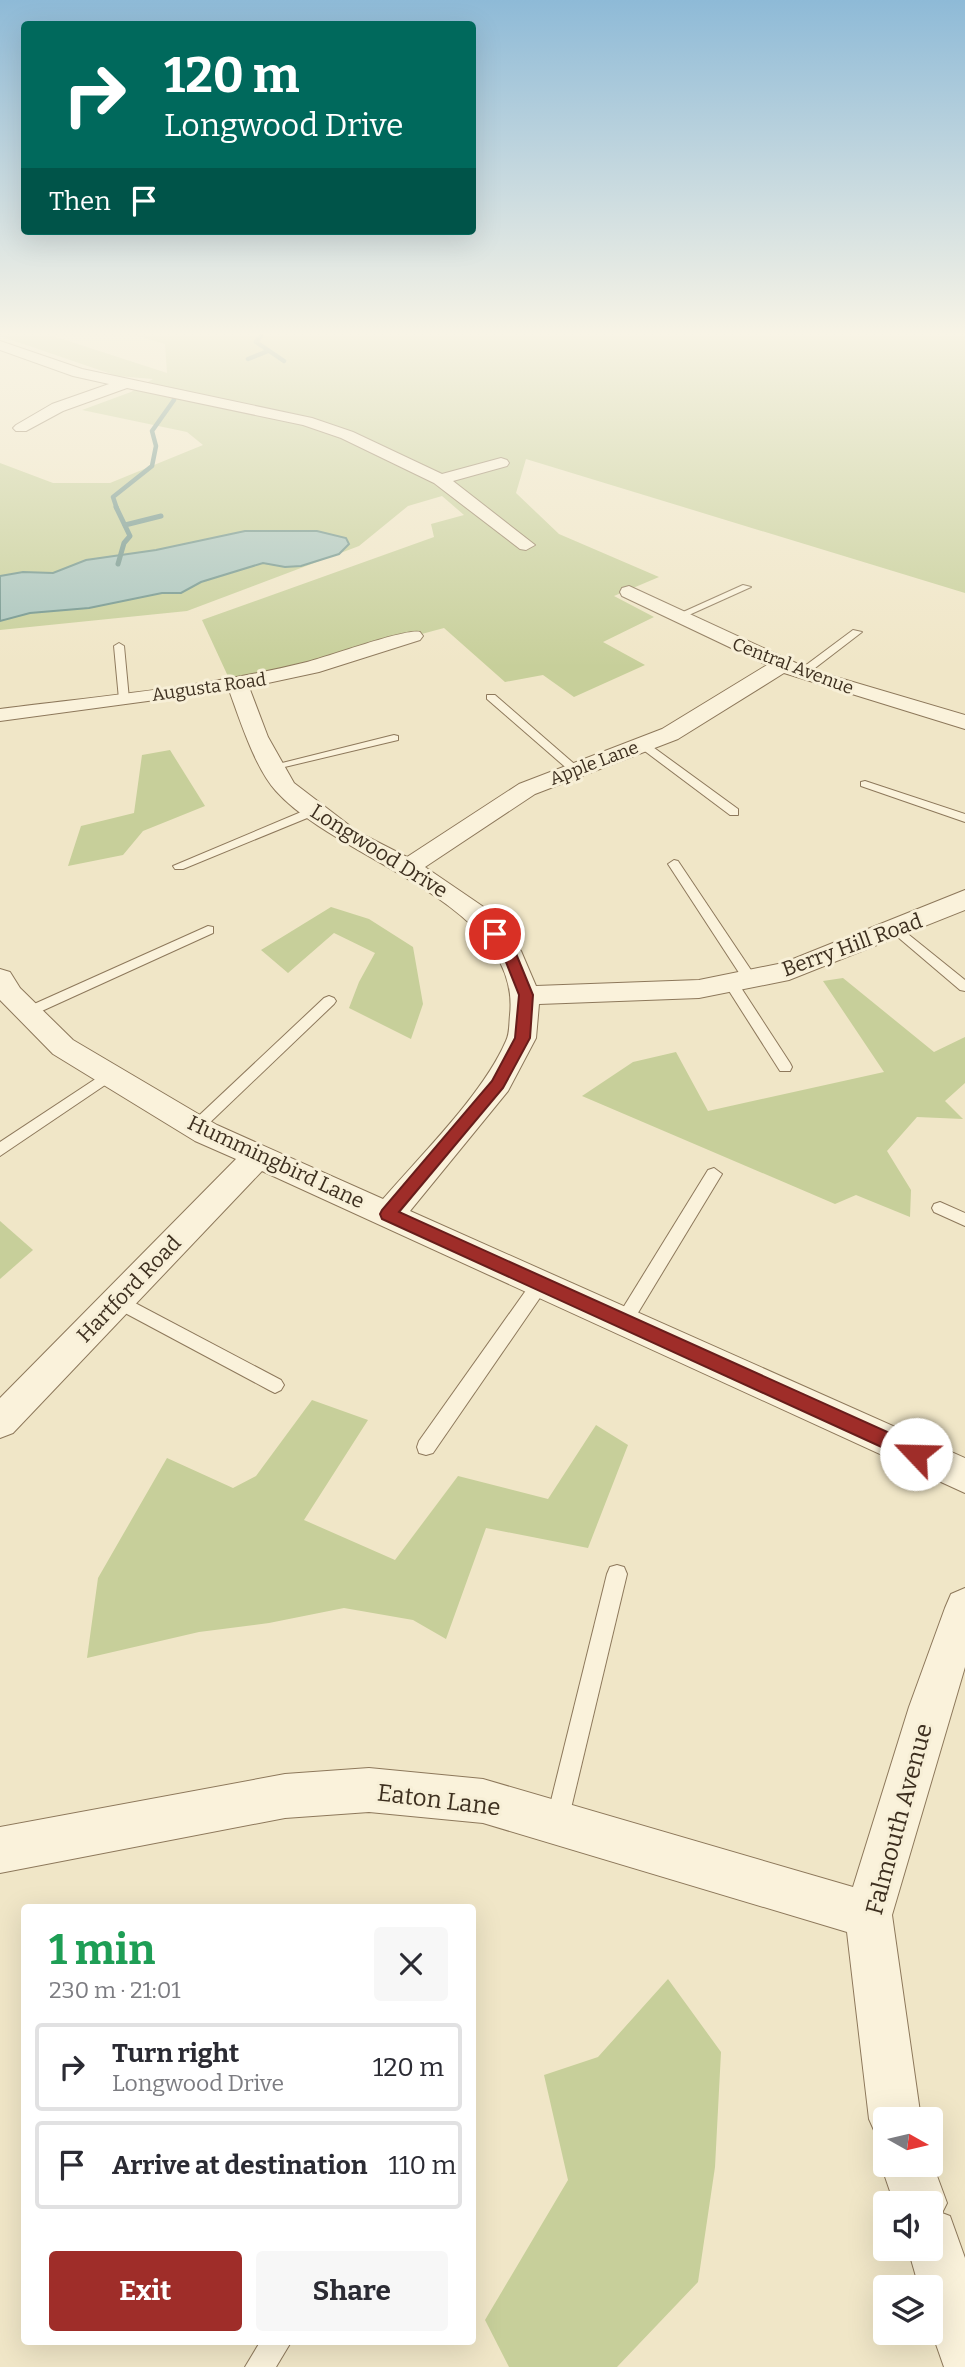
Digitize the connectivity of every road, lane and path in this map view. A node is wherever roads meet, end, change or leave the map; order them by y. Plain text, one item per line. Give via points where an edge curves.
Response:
1 (375, 446) edge
2 (501, 463) dead end
3 (440, 479) junction
4 (526, 545) dead end
5 (746, 587) dead end
6 (629, 592) dead end
7 (677, 617) junction
8 (857, 632) dead end
9 (414, 636) dead end
10 (119, 646) dead end
11 (792, 669) junction
12 (238, 685) junction
13 (491, 697) dead end
14 (124, 699) junction
15 (0, 715) edge
16 (965, 722) edge
17 (394, 738) dead end
18 (642, 744) junction
19 (272, 767) junction
20 (575, 770) junction
21 (865, 784) dead end
22 (313, 811) junction
23 (734, 812) dead end
24 (965, 818) edge
25 (674, 864) dead end
26 (179, 866) dead end
27 (408, 867) junction
28 (965, 898) edge
29 (208, 930) dead end
30 (898, 930) junction
31 (740, 981) junction
32 (1, 983) edge
33 (965, 986) edge
34 (526, 995) junction
35 (329, 1001) dead end
36 (28, 1012) junction
37 (785, 1067) dead end
38 (109, 1074) junction
39 (196, 1127) junction
40 (0, 1150) edge
41 (258, 1156) junction
42 (714, 1174) dead end
43 (940, 1208) dead end
44 (388, 1214) junction
45 (965, 1220) edge
46 (540, 1283) junction
47 (118, 1301) junction
48 (624, 1321) junction
49 (275, 1385) dead end
50 (0, 1422) edge
51 (426, 1447) dead end
52 (965, 1476) edge
53 (617, 1574) dead end
54 (965, 1608) edge
55 (556, 1821) junction
56 (0, 1850) edge
57 (868, 1915) junction
58 (893, 2107) edge
59 (939, 2261) edge
60 (275, 2345) edge
61 (965, 2351) edge
62 (259, 2367) edge

1 - 3 street
2 - 3 street
3 - 4 street
5 - 7 lane
6 - 7 street, Central Avenue
7 - 11 street, Central Avenue
8 - 11 lane
9 - 12 street, Augusta Road via 300,672
10 - 14 lane
11 - 16 street, Central Avenue
11 - 18 street, Apple Lane via 670,734
12 - 14 street, Augusta Road
12 - 19 street, Longwood Drive
13 - 20 lane
14 - 15 street, Augusta Road
17 - 19 lane
18 - 20 street, Apple Lane
18 - 23 lane
19 - 22 street, Longwood Drive via 285,787
20 - 27 street, Apple Lane via 527,789
21 - 24 lane
22 - 26 lane
22 - 27 street, Longwood Drive via 349,837
25 - 31 lane
27 - 34 street, Longwood Drive via 482,918 508,951
28 - 30 street, Berry Hill Road
29 - 36 lane
30 - 31 street, Berry Hill Road via 789,971
30 - 33 lane
31 - 34 street, Berry Hill Road via 699,989
31 - 37 lane
32 - 36 street, Hummingbird Lane
34 - 44 street, Longwood Drive via 522,1038 498,1084
35 - 39 lane
36 - 38 street, Hummingbird Lane via 63,1047
38 - 39 street, Hummingbird Lane
38 - 40 lane
39 - 41 street, Hummingbird Lane
41 - 44 street, Hummingbird Lane
41 - 47 street, Hartford Road
42 - 48 lane
43 - 45 lane
44 - 46 street, Hummingbird Lane
46 - 48 street, Hummingbird Lane
46 - 51 lane
47 - 49 lane
47 - 50 street, Hartford Road
48 - 52 street, Hummingbird Lane
53 - 55 lane
54 - 57 street, Falmouth Avenue via 930,1707
55 - 56 street, Eaton Lane via 483,1801 369,1790 285,1796
55 - 57 street, Eaton Lane
57 - 58 street, Falmouth Avenue
59 - 61 street
60 - 62 lane

